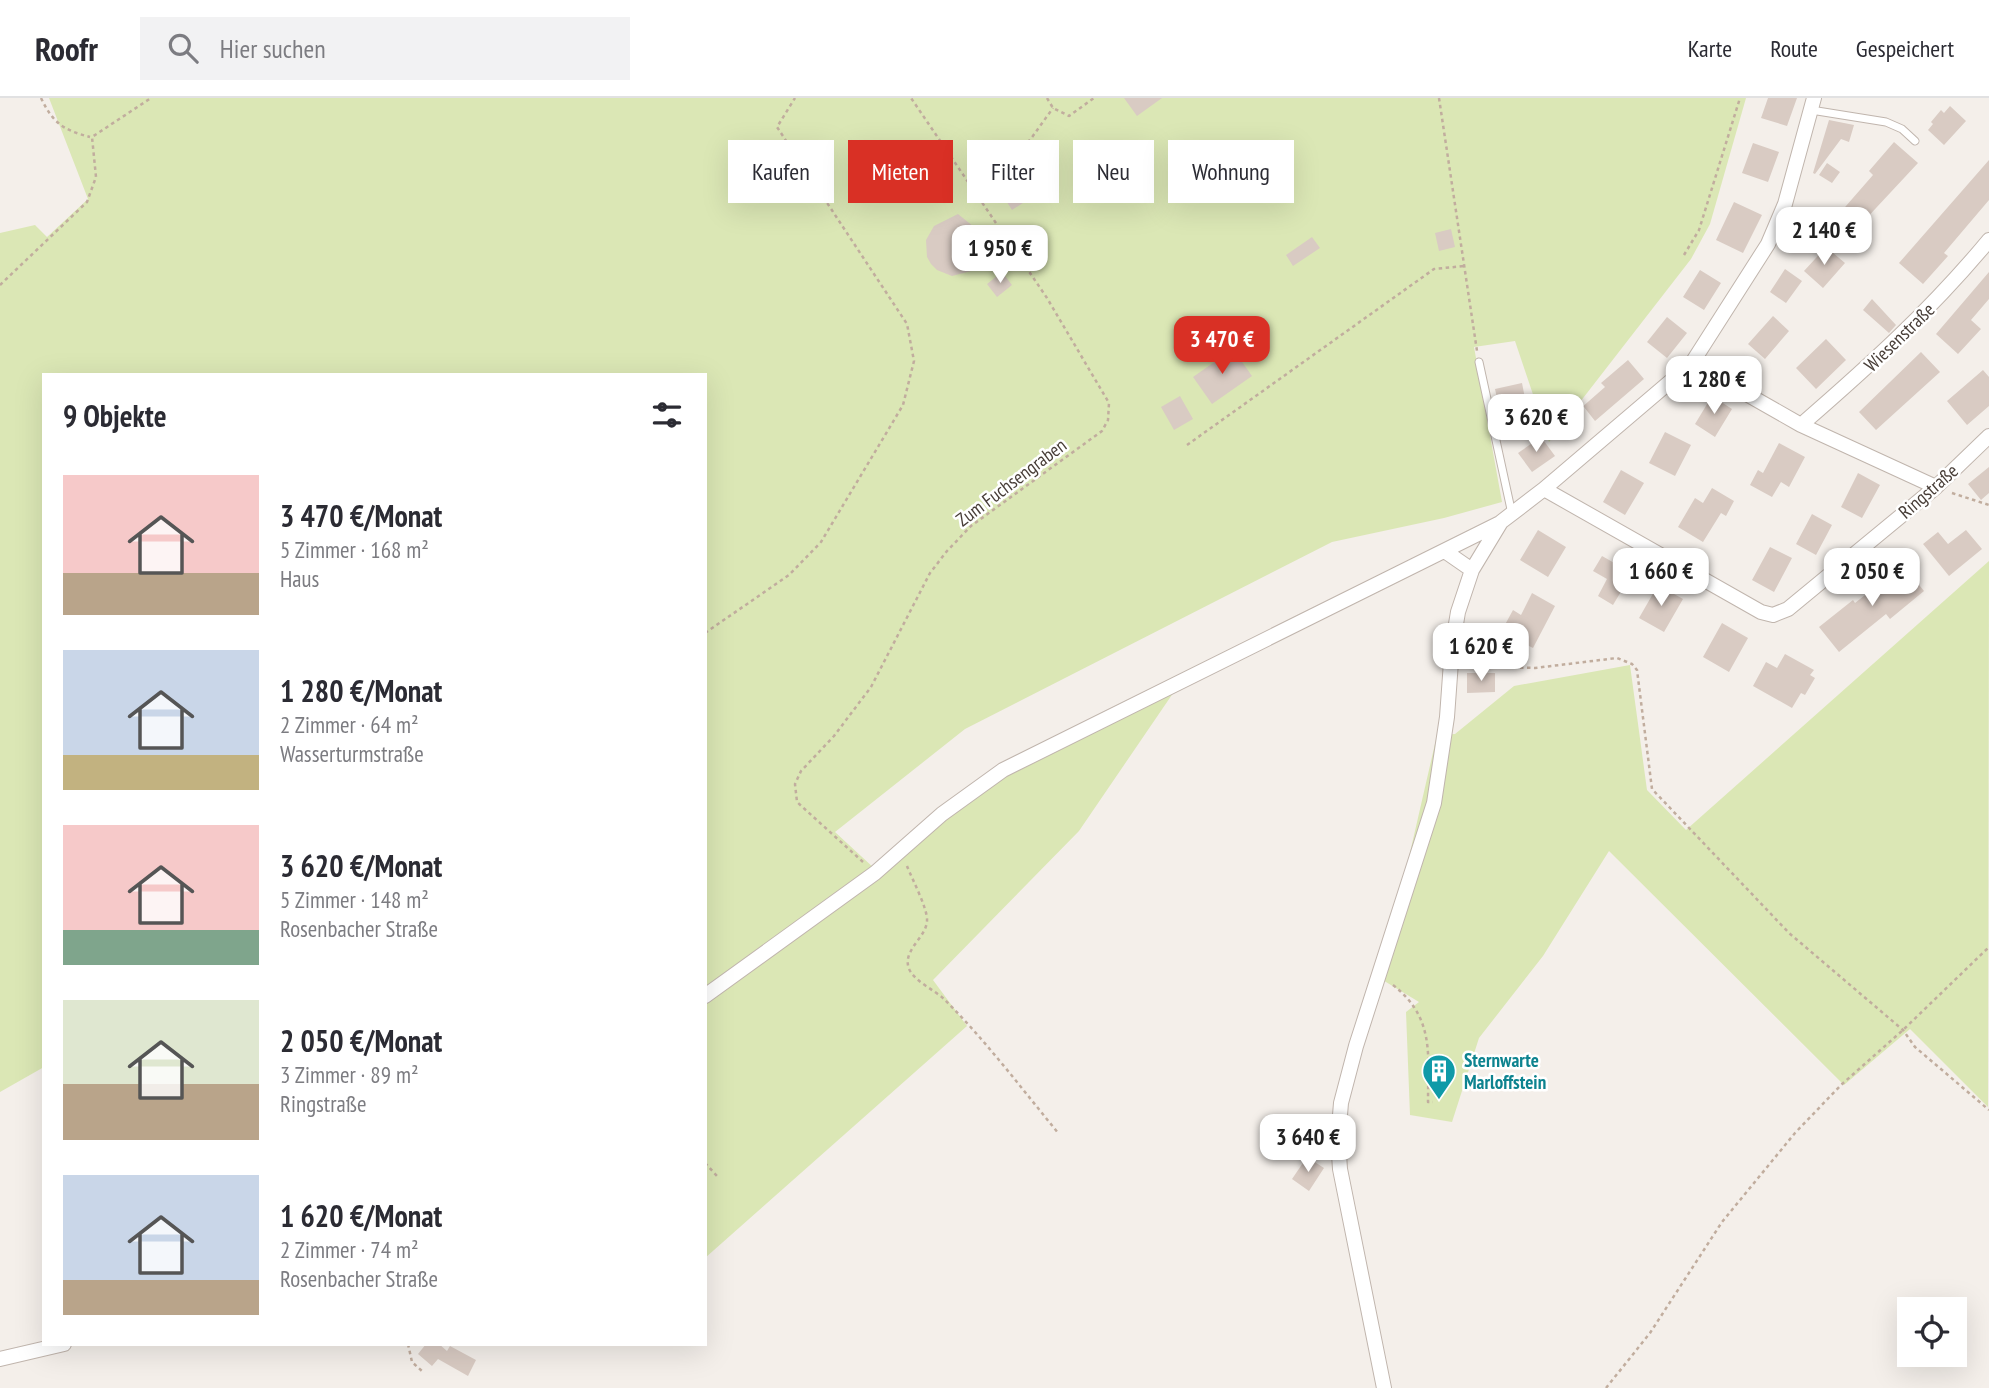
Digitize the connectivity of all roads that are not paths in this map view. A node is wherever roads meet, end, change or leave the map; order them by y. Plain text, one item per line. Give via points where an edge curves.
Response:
1 (1813, 104) edge
2 (1915, 142) dead end
3 (1989, 240) edge
4 (1479, 362) road end
5 (1692, 363) junction
6 (1801, 425) junction
7 (1989, 436) edge
8 (1936, 486) junction
9 (1544, 489) junction
10 (1507, 519) junction
11 (1446, 552) junction
12 (1472, 570) junction
13 (707, 995) edge
14 (55, 1346) edge
15 (0, 1359) edge
16 (1384, 1388) edge

1 - 2 lane via 1886,122
1 - 5 street via 1785,204 1768,244
3 - 6 street, Wiesenstraße via 1889,348
4 - 10 lane
5 - 6 street
5 - 9 street
6 - 8 street
7 - 8 street, Ringstraße
8 - 9 street, Ringstraße via 1788,609 1773,615
9 - 10 street
10 - 11 street
10 - 12 street
11 - 12 street
11 - 13 street via 1003,770 952,806 875,873
12 - 16 street via 1458,612 1434,803 1341,1103 1340,1169
14 - 15 street

